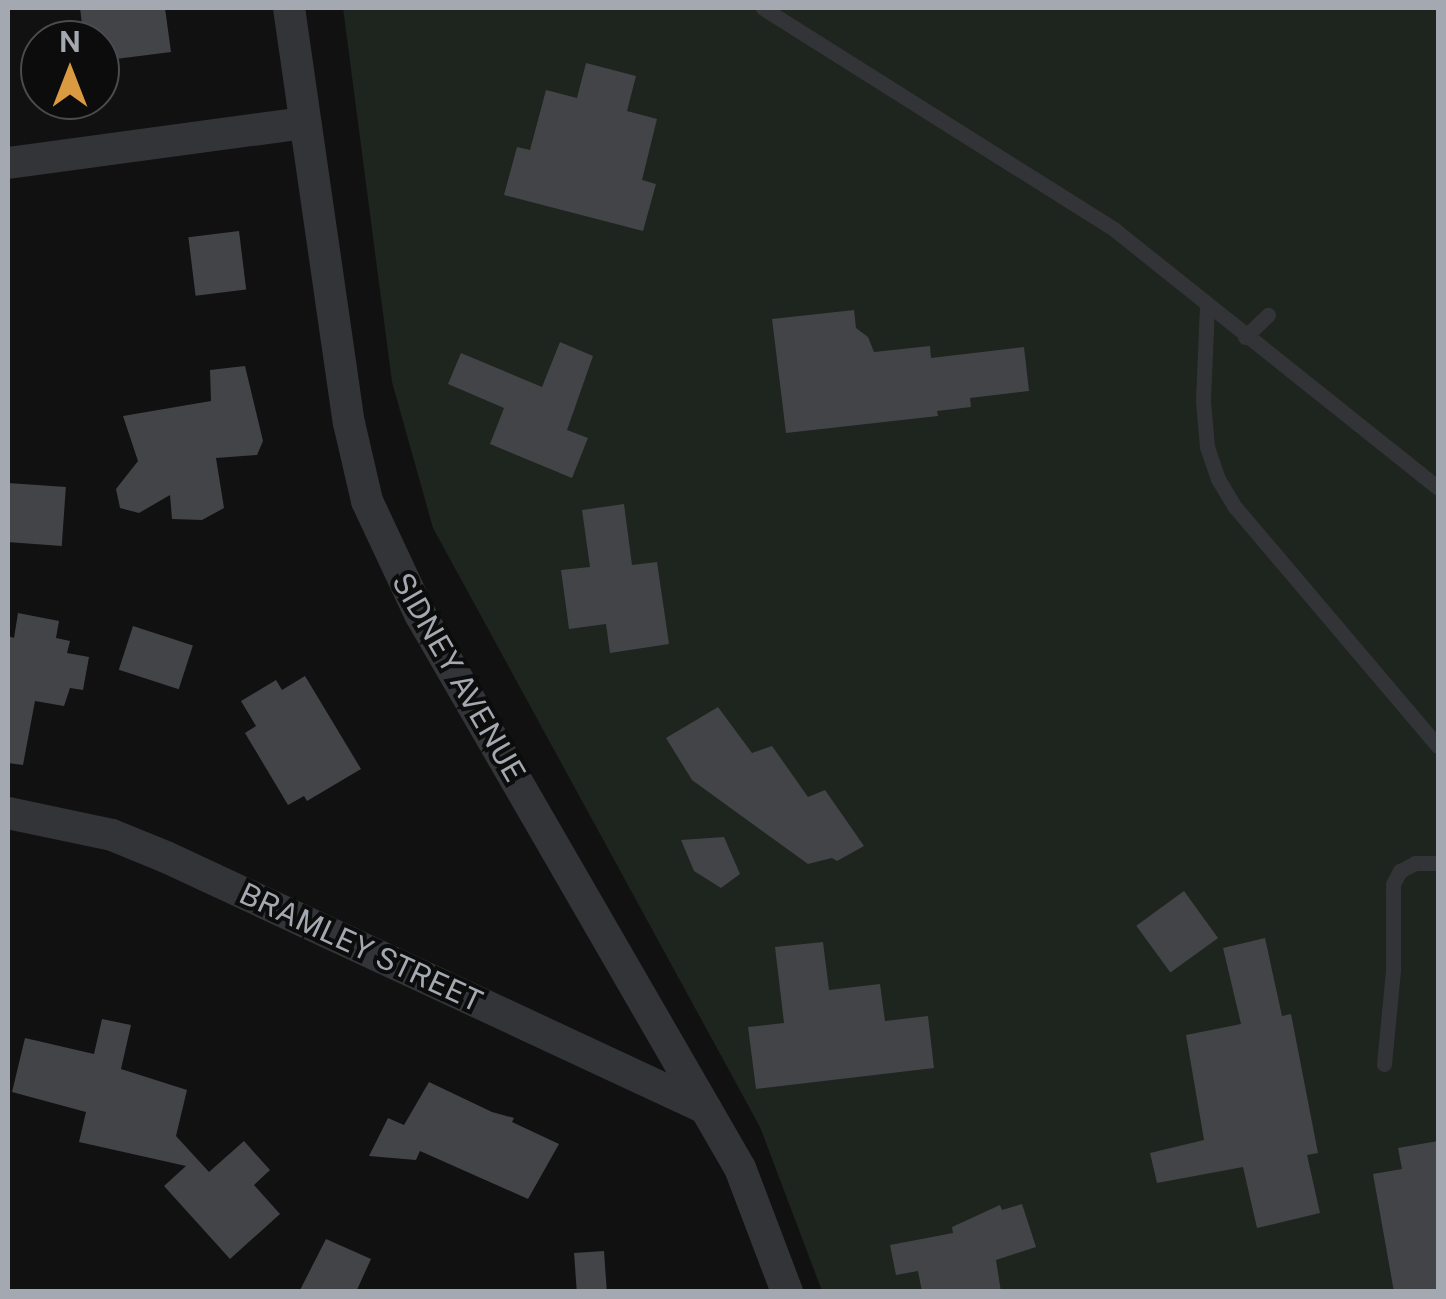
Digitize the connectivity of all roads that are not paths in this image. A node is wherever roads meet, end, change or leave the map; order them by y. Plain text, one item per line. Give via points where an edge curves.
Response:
1 (289, 8) edge
2 (763, 8) edge
3 (306, 123) junction
4 (8, 164) edge
5 (1207, 305) junction
6 (1268, 316) dead end
7 (1245, 337) junction
8 (1438, 488) edge
9 (1438, 746) edge
10 (8, 813) edge
11 (1438, 863) edge
12 (1384, 1064) dead end
13 (704, 1108) junction
14 (787, 1292) edge

1 - 3 street, SIDNEY AVENUE
2 - 5 lane via 1115,230
3 - 4 street
3 - 13 street, SIDNEY AVENUE via 349,424 368,501 420,614
5 - 7 lane
5 - 9 lane via 1203,402 1218,479
6 - 7 lane
7 - 8 lane
10 - 13 street, BRAMLEY STREET via 112,836 166,857
11 - 12 lane via 1415,863 1393,884
13 - 14 street, SIDNEY AVENUE via 740,1168

